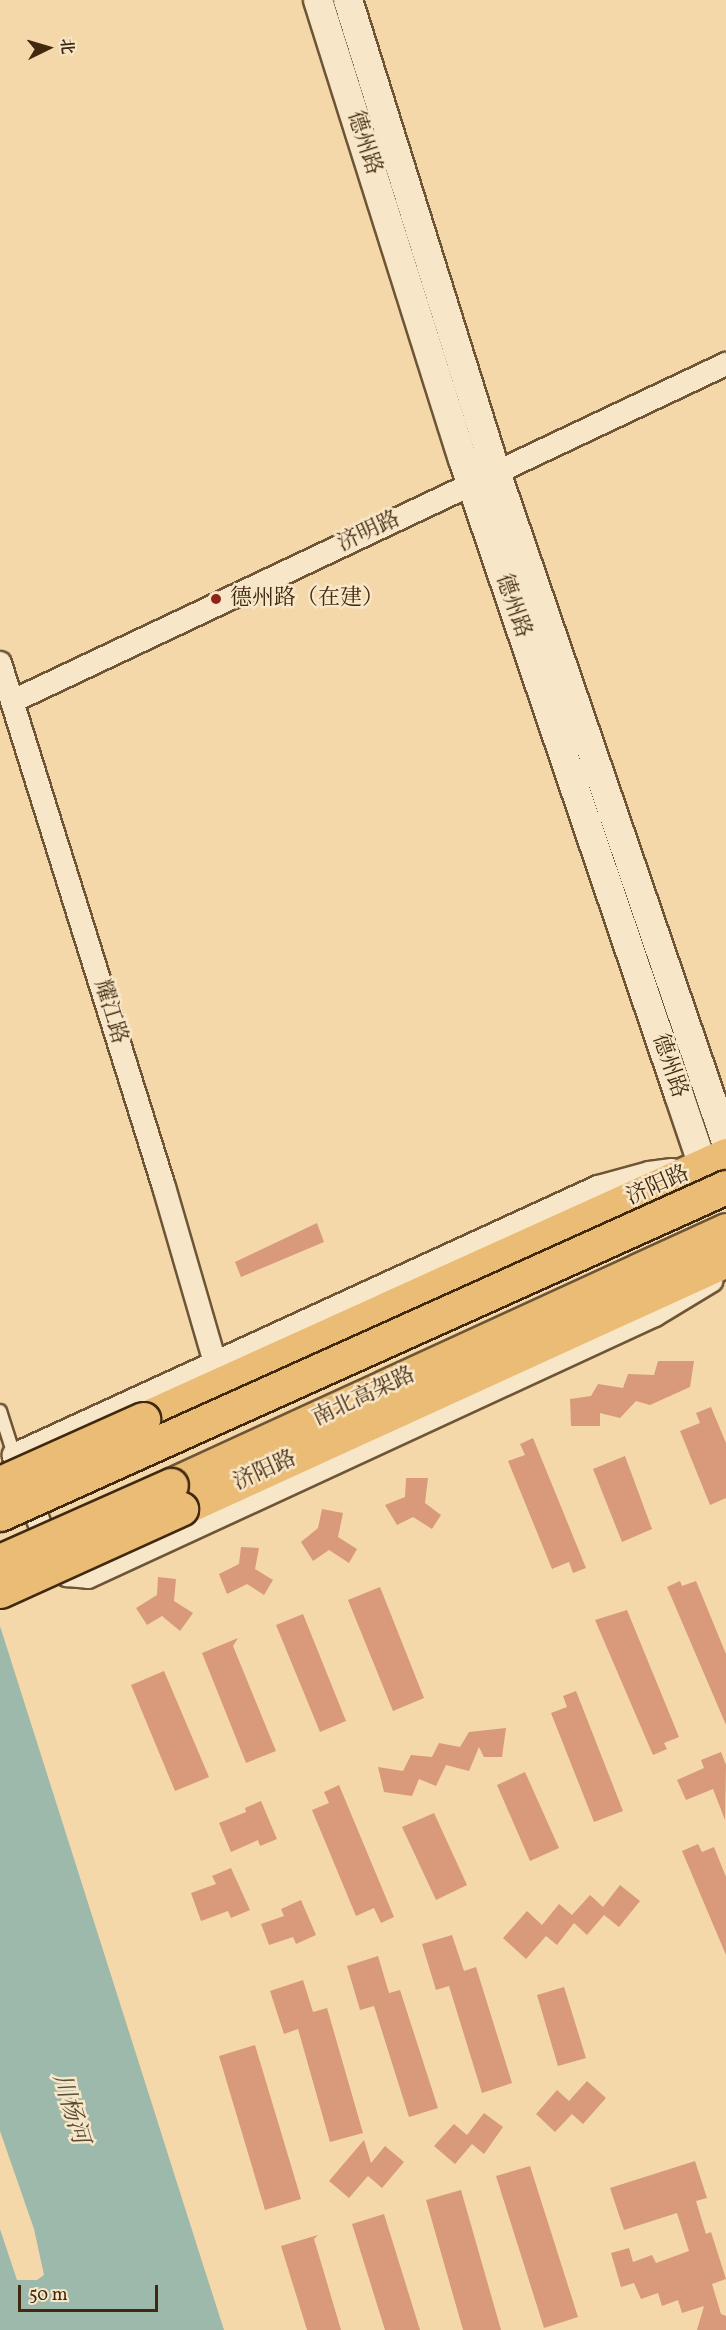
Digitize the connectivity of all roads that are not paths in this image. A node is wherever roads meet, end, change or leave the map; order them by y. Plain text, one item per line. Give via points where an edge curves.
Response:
1 (318, 0) edge
2 (348, 0) edge
3 (726, 363) edge
4 (484, 478) junction
5 (0, 663) edge
6 (13, 701) junction
7 (726, 1142) edge
8 (718, 1169) edge
9 (726, 1204) edge
10 (726, 1230) edge
11 (726, 1260) edge
12 (726, 1269) edge
13 (214, 1362) junction
14 (0, 1411) edge
15 (7, 1469) edge
16 (0, 1514) edge
17 (0, 1562) edge
18 (0, 1591) edge

1 - 4 street, 德州路
2 - 4 street, 德州路
3 - 4 street, 济明路
4 - 6 street, 济明路
4 - 7 street, 德州路
4 - 8 street, 德州路
5 - 6 street, 耀江路
6 - 13 street, 耀江路 via 164,1187
8 - 9 street, 德州路
8 - 13 street via 649,1173 598,1187
8 - 15 main road, 济阳路, bridge via 588,1218
8 - 16 main road, 南北高架路, bridge
10 - 17 main road, 南北高架路, bridge
11 - 18 main road, 济阳路, bridge
12 - 15 street via 655,1315 88,1577 67,1575 52,1560
13 - 15 street
14 - 15 lane

